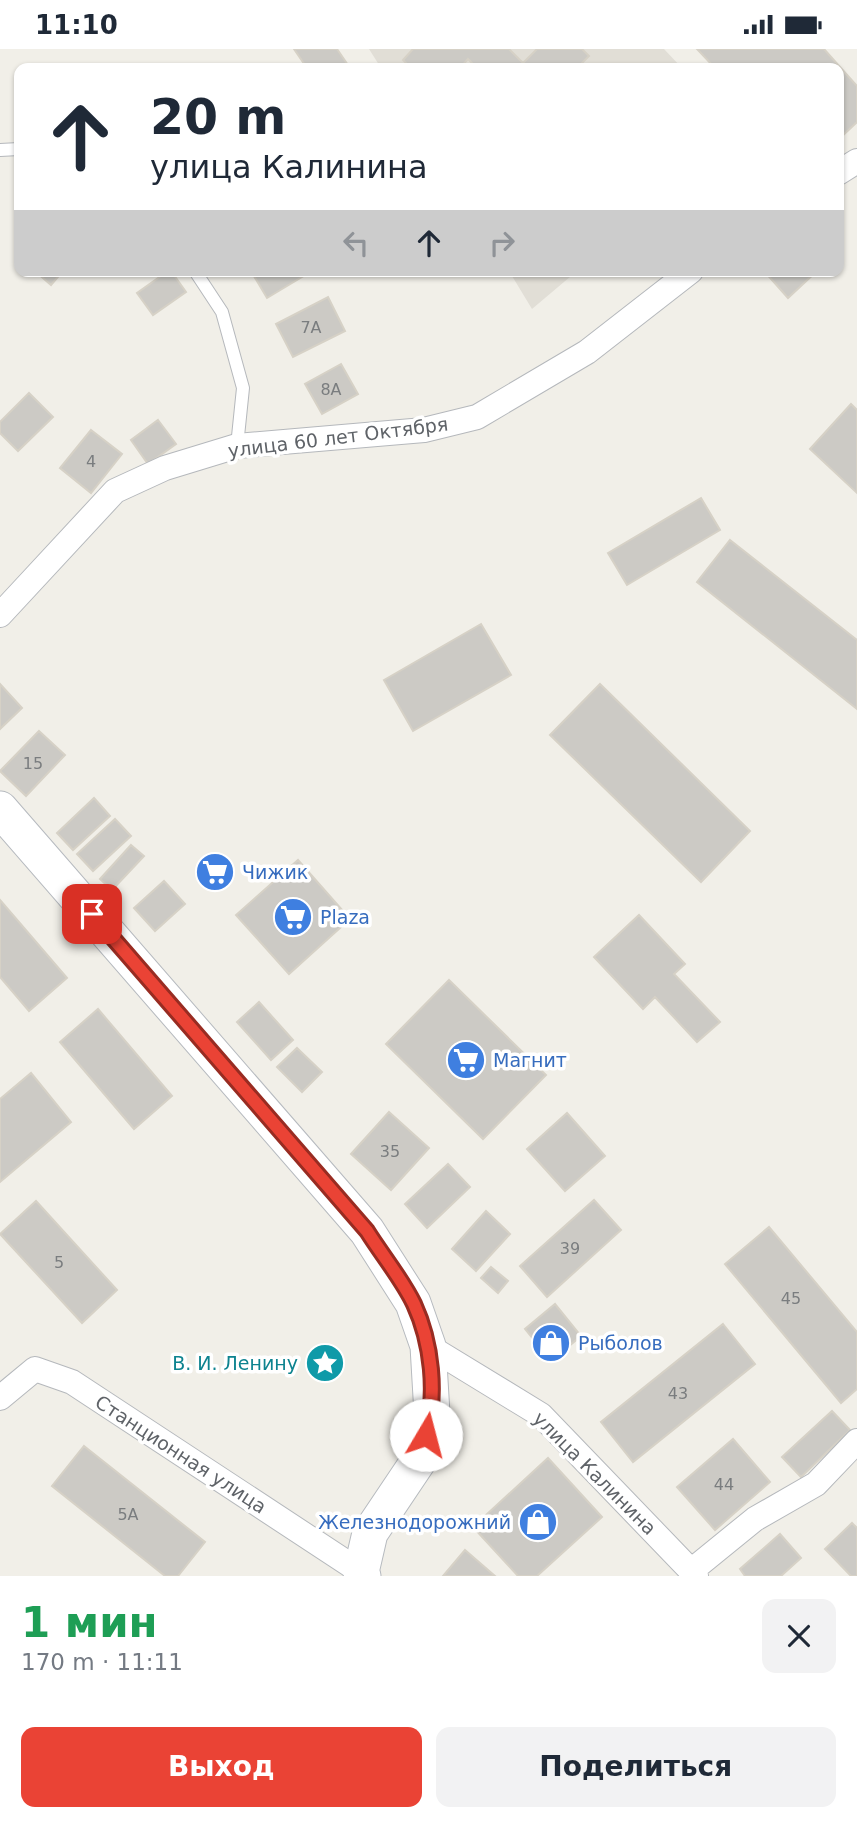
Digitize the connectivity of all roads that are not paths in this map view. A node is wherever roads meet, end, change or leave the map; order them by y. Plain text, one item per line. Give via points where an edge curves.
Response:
1 (199, 277) edge
2 (683, 277) edge
3 (237, 446) junction
4 (0, 615) edge
5 (0, 809) edge
6 (428, 1346) junction
7 (0, 1398) edge
8 (857, 1441) edge
9 (694, 1573) edge
10 (361, 1575) edge

1 - 3 lane via 222,312 243,388
2 - 3 street, улица 60 лет Октября via 587,352 477,417 424,430
3 - 4 street, улица 60 лет Октября via 165,468 115,491
5 - 6 main road via 367,1231 413,1303
6 - 9 street, улица Калинина via 541,1415
6 - 10 main road via 432,1414 421,1457 370,1533
7 - 10 street, Станционная улица via 35,1370 72,1383
8 - 9 street via 816,1484 755,1519

